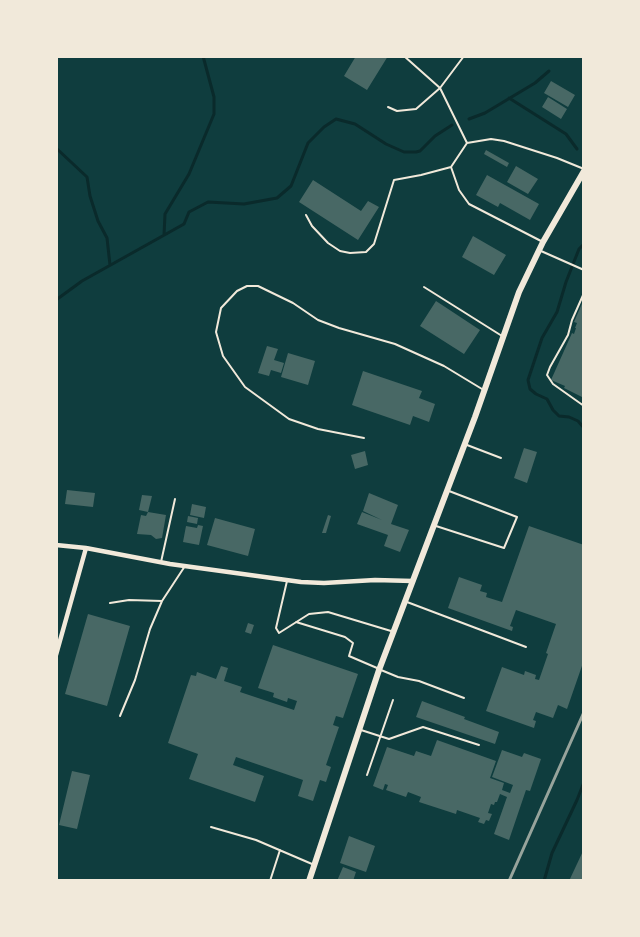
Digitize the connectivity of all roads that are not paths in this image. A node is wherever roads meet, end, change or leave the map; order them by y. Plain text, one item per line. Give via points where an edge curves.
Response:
1 (404, 56) edge
2 (464, 56) edge
3 (440, 88) junction
4 (388, 107) dead end
5 (467, 143) junction
6 (451, 167) junction
7 (584, 170) edge
8 (306, 216) dead end
9 (543, 242) junction
10 (539, 250) junction
11 (584, 270) edge
12 (424, 287) dead end
13 (502, 336) junction
14 (484, 390) junction
15 (364, 438) dead end
16 (464, 444) junction
17 (501, 458) dead end
18 (446, 490) junction
19 (174, 499) dead end
20 (433, 525) junction
21 (56, 545) edge
22 (86, 548) junction
23 (161, 562) junction
24 (185, 566) junction
25 (287, 580) junction
26 (413, 581) junction
27 (405, 601) junction
28 (110, 602) dead end
29 (162, 602) junction
30 (296, 622) junction
31 (393, 631) junction
32 (526, 647) dead end
33 (56, 655) edge
34 (380, 670) junction
35 (464, 698) dead end
36 (393, 700) dead end
37 (120, 716) dead end
38 (359, 730) junction
39 (380, 736) junction
40 (478, 745) dead end
41 (367, 775) dead end
42 (211, 827) dead end
43 (280, 850) junction
44 (315, 865) junction
45 (270, 881) edge
46 (309, 881) edge

1 - 3 lane
2 - 3 lane
3 - 4 lane via 416,109 398,111
3 - 5 lane
5 - 6 lane
5 - 7 lane via 491,139 504,141
6 - 8 lane via 394,180 374,244 366,252 340,251 328,243
6 - 9 lane via 459,190 469,204
7 - 9 main road
9 - 10 main road
10 - 11 lane
10 - 13 main road
12 - 13 lane
13 - 14 main road
14 - 15 lane via 444,366 395,344 318,320 258,286 247,286 237,291 221,308 216,332 223,356 245,387 289,419
14 - 16 main road
16 - 17 lane
16 - 18 main road
18 - 20 main road
18 - 20 lane via 517,518 504,548
19 - 23 lane
20 - 26 main road
21 - 22 street
22 - 23 street
22 - 33 street
23 - 24 street
24 - 25 street
24 - 29 lane
25 - 26 street via 324,583
25 - 30 lane via 276,628 279,633
26 - 27 main road
27 - 31 main road
27 - 32 lane
28 - 29 lane
29 - 37 lane
30 - 31 lane via 309,614 328,612
30 - 34 lane via 346,637 353,643 349,656
31 - 34 main road
34 - 35 lane
34 - 38 main road
36 - 39 lane
38 - 39 lane
38 - 44 main road
39 - 40 lane via 389,739 423,727
39 - 41 lane
42 - 43 lane
43 - 44 lane
43 - 45 lane
44 - 46 main road

